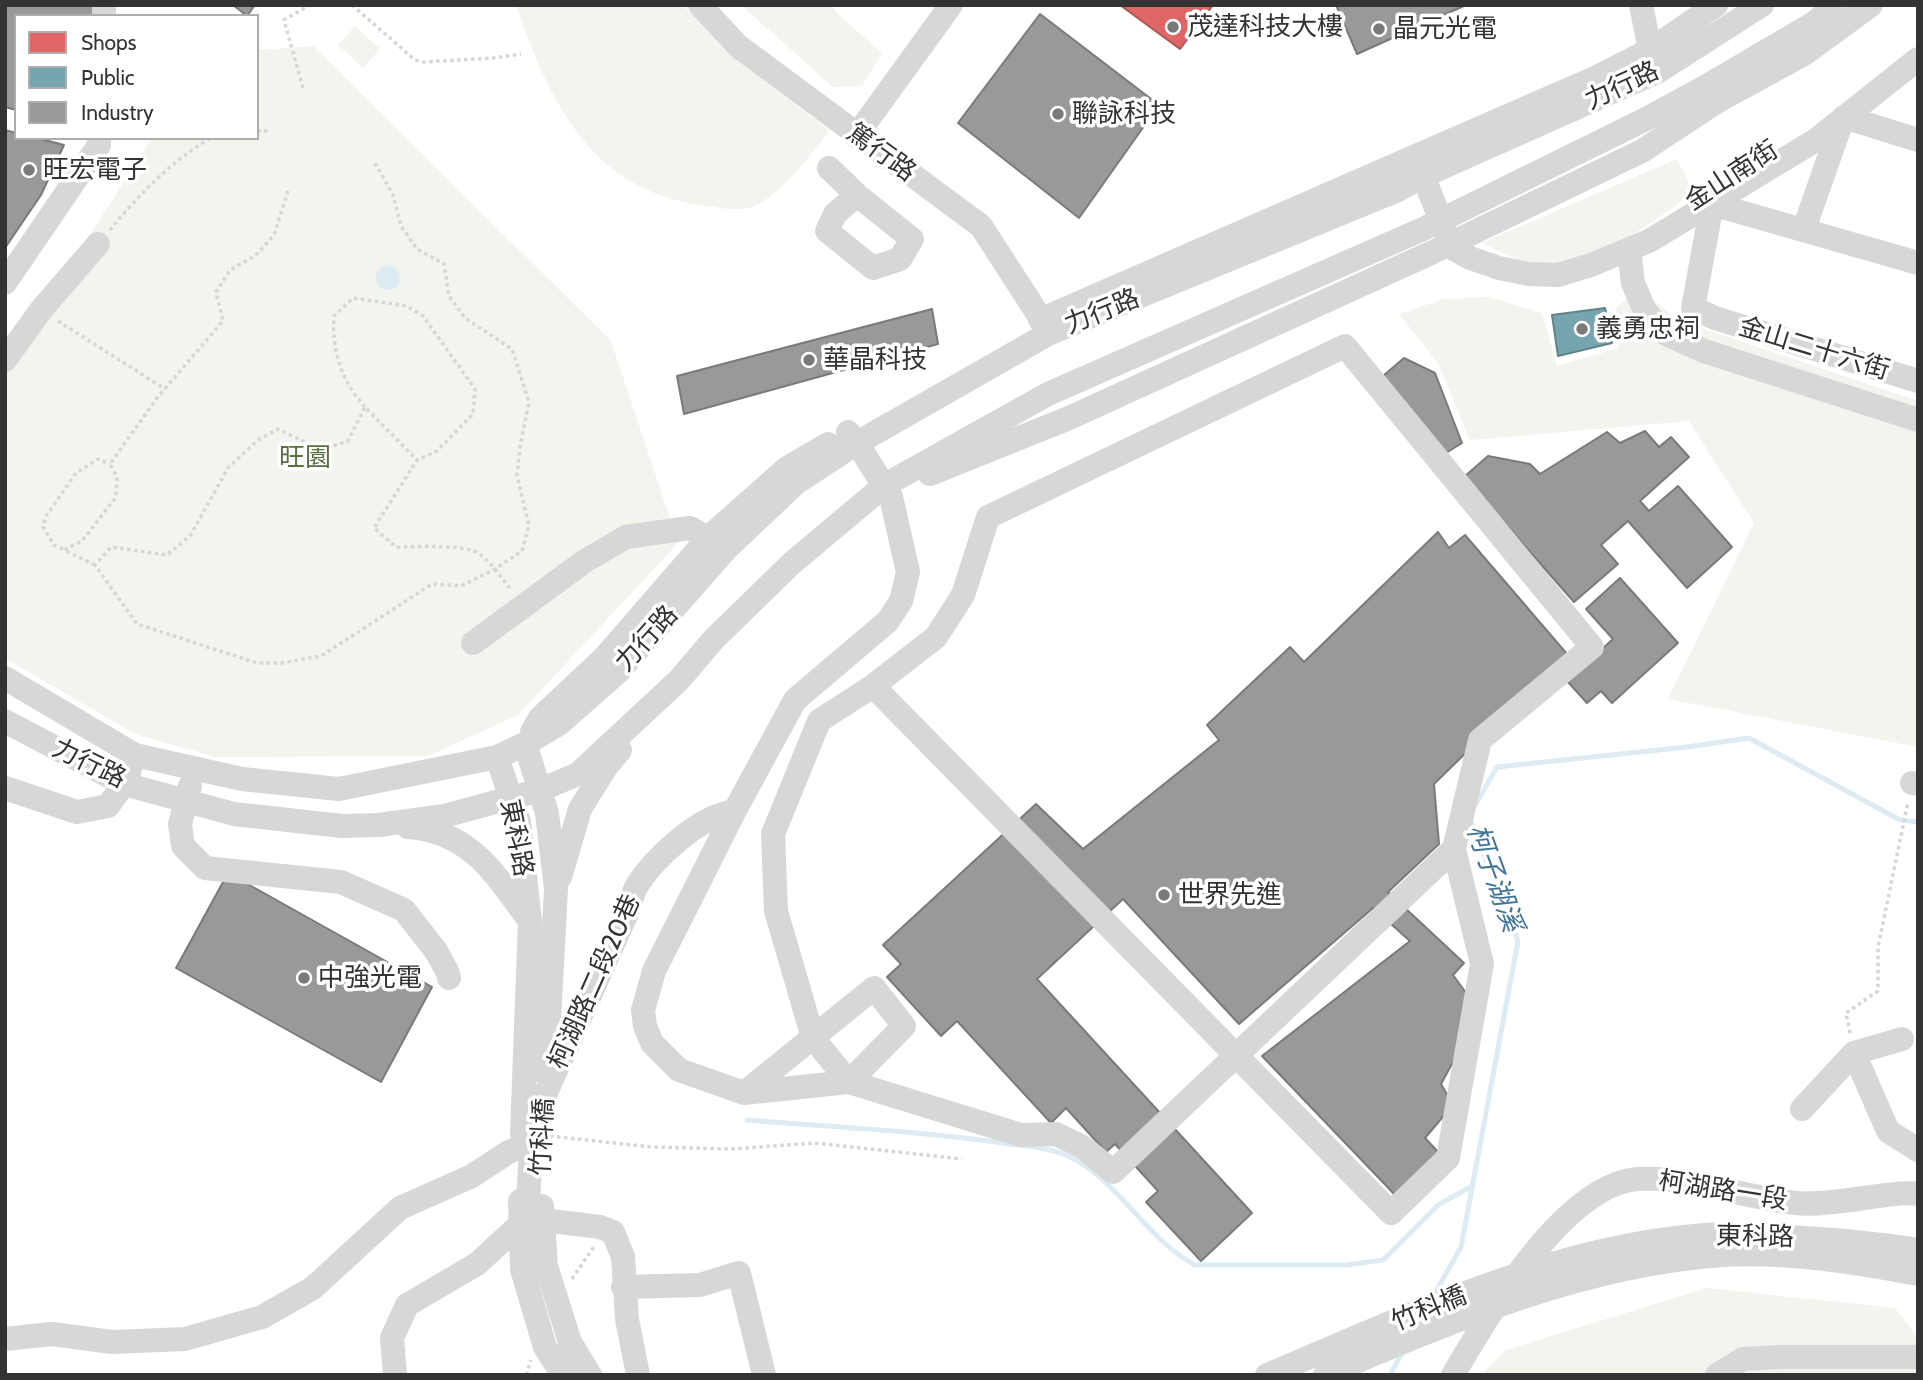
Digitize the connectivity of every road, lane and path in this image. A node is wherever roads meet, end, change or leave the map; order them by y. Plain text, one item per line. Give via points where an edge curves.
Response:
1 (310, 5) edge
2 (352, 5) edge
3 (700, 5) edge
4 (951, 5) edge
5 (1716, 5) edge
6 (1762, 5) edge
7 (1835, 5) edge
8 (1871, 5) edge
9 (1639, 8) edge
10 (522, 54) dead end
11 (1918, 59) edge
12 (1654, 61) junction
13 (303, 88) dead end
14 (1681, 113) junction
15 (1844, 117) junction
16 (259, 131) edge
17 (269, 131) dead end
18 (1916, 135) edge
19 (856, 136) junction
20 (99, 140) edge
21 (208, 140) edge
22 (375, 163) dead end
23 (1419, 166) junction
24 (829, 167) dead end
25 (288, 191) dead end
26 (857, 195) dead end
27 (1712, 204) junction
28 (1804, 229) junction
29 (1445, 232) junction
30 (98, 244) joint
31 (1629, 250) junction
32 (1918, 262) edge
33 (5, 283) edge
34 (41, 310) junction
35 (1041, 319) junction
36 (5, 360) edge
37 (1918, 381) edge
38 (165, 388) junction
39 (365, 407) junction
40 (1918, 420) edge
41 (852, 437) junction
42 (417, 460) junction
43 (110, 464) junction
44 (888, 491) junction
45 (708, 538) junction
46 (64, 550) junction
47 (95, 565) junction
48 (495, 569) junction
49 (523, 606) junction
50 (473, 643) dead end
51 (5, 678) edge
52 (678, 680) junction
53 (873, 687) junction
54 (5, 721) edge
55 (525, 744) junction
56 (135, 755) junction
57 (496, 757) junction
58 (194, 769) junction
59 (124, 784) junction
60 (1915, 784) edge
61 (5, 788) edge
62 (540, 790) junction
63 (511, 799) junction
64 (186, 801) junction
65 (734, 812) junction
66 (379, 825) junction
67 (1454, 849) junction
68 (556, 889) junction
69 (530, 921) junction
70 (449, 978) dead end
71 (813, 1038) junction
72 (1902, 1039) dead end
73 (1854, 1053) junction
74 (1237, 1055) junction
75 (849, 1082) junction
76 (744, 1093) junction
77 (1802, 1109) dead end
78 (532, 1137) junction
79 (1918, 1150) edge
80 (962, 1159) dead end
81 (1918, 1194) edge
82 (527, 1218) junction
83 (1918, 1250) edge
84 (1595, 1264) junction
85 (1918, 1274) edge
86 (624, 1287) junction
87 (5, 1339) edge
88 (1918, 1357) edge
89 (395, 1375) edge
90 (563, 1375) edge
91 (590, 1375) edge
92 (638, 1375) edge
93 (764, 1375) edge
94 (1267, 1375) edge
95 (1325, 1375) edge
96 (1453, 1375) edge
97 (1717, 1375) edge

1 - 13 path via 284,20
2 - 10 path via 415,60
3 - 19 street, 篤行路 via 738,46
4 - 19 street
5 - 12 street, 力行路
6 - 12 street, 力行路
7 - 14 street, 力行路
8 - 14 street, 力行路 via 1804,54 1718,101
9 - 12 street
11 - 15 street, 金山南街
12 - 14 street
12 - 23 street, 力行路
14 - 29 street, 力行路 via 1642,151
15 - 18 street
15 - 27 street, 金山南街 via 1816,140
15 - 28 street
15 - 31 street, 金山南街 via 1805,128 1639,236
16 - 17 path
19 - 35 street, 篤行路 via 981,226
20 - 33 street
21 - 30 path via 168,170
22 - 48 path via 393,195 401,226 417,249 444,264 449,296 465,318 512,349 529,402 517,476 529,524 522,551
23 - 29 street
23 - 35 street, 力行路
23 - 41 street, 力行路 via 1383,196 1048,334
24 - 26 street
25 - 38 path via 274,235 256,256 230,270 216,292 223,321
27 - 28 street
27 - 31 street, 金山南街
27 - 37 street, 金山二十六街 via 1693,308
28 - 32 street
29 - 31 street, 金山南街 via 1454,248 1470,258 1529,274 1558,275
29 - 44 street, 力行路 via 1048,394
30 - 34 street
31 - 40 street via 1633,283 1645,311 1665,334 1704,351
34 - 36 street
34 - 38 path
35 - 41 street, 力行路
38 - 43 path
39 - 42 path
39 - 42 path via 350,390 333,343 334,316 353,298 407,306 423,316 475,388 472,414 437,451
39 - 47 path via 348,441 321,450 278,429 258,440 228,468 190,536 167,555 111,547
41 - 44 street
41 - 45 street, 力行路 via 787,468
41 - 55 street, 力行路 via 727,548 618,671 559,724
42 - 48 path via 374,528 396,547 475,551
43 - 46 path via 117,477 116,497 82,541
43 - 46 path via 98,459 76,473 46,516 43,527 54,545
44 - 52 street, 力行路 via 857,507 792,563
44 - 65 street via 908,572 901,601 888,621 795,700
45 - 49 street via 690,528 626,537
45 - 55 street, 力行路 via 604,658 540,718
46 - 47 path
47 - 48 path via 137,624 257,663 321,656 432,584 461,586
48 - 49 path
49 - 50 street
51 - 56 street, 力行路
52 - 62 street, 力行路 via 578,774
52 - 68 street via 606,767 580,809
53 - 67 street via 936,637 963,595 988,517 1345,346 1592,647 1480,740
53 - 71 street via 819,721 773,834 776,911
53 - 74 street
54 - 59 street, 力行路
55 - 57 street, 力行路
55 - 62 street, 東科路
56 - 58 street, 力行路
56 - 59 street
57 - 58 street, 力行路 via 340,789
57 - 63 street, 東科路
58 - 64 street
59 - 61 street via 108,806 77,812
59 - 64 street, 力行路
60 - 73 path via 1878,947 1878,991 1846,1013
62 - 63 street, 力行路
62 - 68 street, 東科路
63 - 66 street, 力行路 via 444,816
63 - 69 street, 東科路 via 519,822
64 - 66 street, 力行路 via 234,814 342,826
64 - 70 street via 180,824 183,846 205,867 341,882 404,910 436,951
65 - 76 street via 654,971 643,1010 652,1043 679,1070
65 - 78 street, 柯湖路二段20巷 via 722,812 696,826 653,864 635,889 538,1110
66 - 69 street via 418,828 469,847 495,872
67 - 74 street
67 - 74 street via 1482,964 1448,1158 1391,1213
68 - 91 street, 竹科橋 via 540,1188 546,1266 570,1342
69 - 90 street, 竹科橋 via 520,1190 522,1269 545,1347
71 - 75 street
71 - 75 street via 874,988 904,1026
71 - 76 street
72 - 73 street
73 - 77 street
73 - 79 street via 1888,1131
74 - 75 street via 1113,1172 1083,1147 1056,1134 1021,1135
75 - 76 street
78 - 80 path via 732,1149 816,1143
78 - 82 street, 柯湖路二段20巷
78 - 87 street via 472,1176 400,1208 313,1288 262,1317 185,1339 112,1342 51,1335
81 - 96 street, 柯湖路一段 via 1798,1203 1663,1179 1612,1185 1591,1197 1546,1238 1495,1304
82 - 86 street via 613,1232 623,1257
82 - 89 street via 477,1264 407,1305 392,1338
83 - 84 street, 東科路 via 1723,1234 1654,1241
84 - 85 street, 東科路 via 1653,1264 1723,1255 1820,1259
84 - 94 street, 竹科橋 via 1506,1278
84 - 95 street, 竹科橋 via 1553,1287
86 - 92 street
86 - 93 street via 700,1285 739,1273
88 - 97 street via 1743,1359

